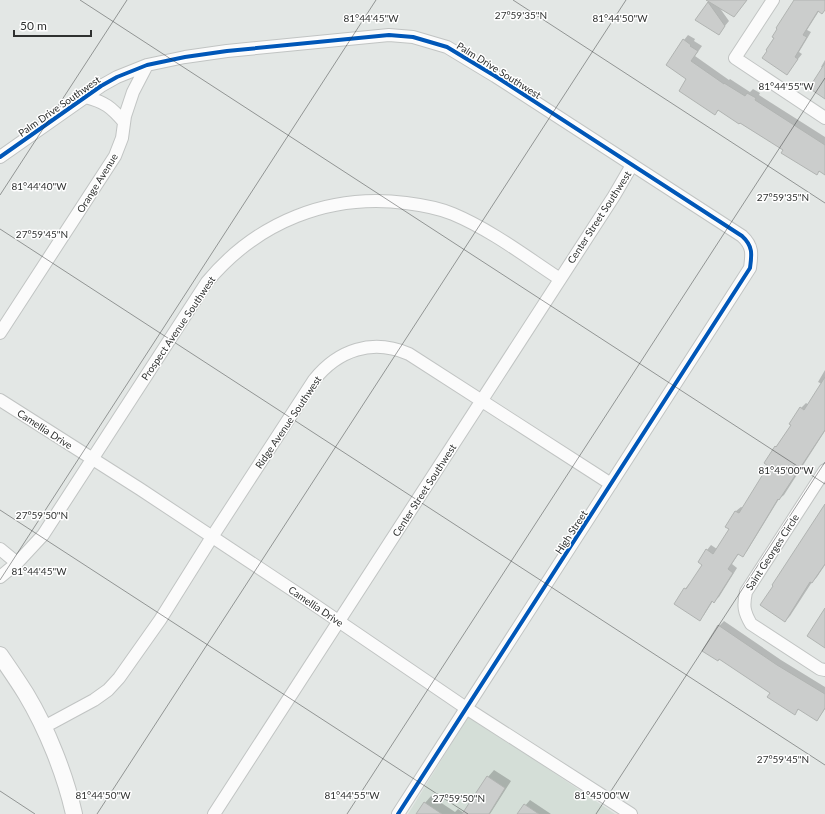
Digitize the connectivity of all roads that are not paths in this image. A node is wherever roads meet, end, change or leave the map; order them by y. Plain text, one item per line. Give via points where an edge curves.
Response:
1 (773, 0) edge
2 (147, 65) junction
3 (85, 97) junction
4 (825, 118) edge
5 (124, 122) junction
6 (0, 157) edge
7 (632, 165) junction
8 (752, 256) joint
9 (560, 279) junction
10 (0, 333) edge
11 (0, 400) edge
12 (481, 400) junction
13 (92, 458) junction
14 (825, 470) edge
15 (611, 484) junction
16 (212, 537) junction
17 (0, 549) edge
18 (17, 563) junction
19 (0, 577) edge
20 (338, 622) junction
21 (0, 656) edge
22 (825, 670) edge
23 (466, 708) junction
24 (44, 727) junction
25 (74, 814) edge
26 (214, 814) edge
27 (398, 814) edge
28 (631, 814) edge

1 - 4 street via 735,58
2 - 3 street, Palm Drive Southwest via 116,77
2 - 5 street, Orange Avenue via 133,92
2 - 7 street, Palm Drive Southwest via 242,50 389,35 413,37 448,47
3 - 5 street via 108,105
3 - 6 street, Palm Drive Southwest
5 - 10 street, Orange Avenue via 122,138 115,156
7 - 8 street, Palm Drive Southwest via 742,236 752,249
7 - 9 street, Center Street Southwest
8 - 15 street, High Street via 750,268
9 - 12 street, Center Street Southwest
9 - 13 street, Prospect Avenue Southwest via 481,228 452,214 420,205 382,200 360,201 313,210 262,233 216,270
11 - 13 street, Camellia Drive
12 - 15 street, Ridge Avenue Southwest
12 - 16 street, Ridge Avenue Southwest via 401,351 380,347 346,354 332,362 314,380
12 - 20 street, Center Street Southwest
13 - 16 street, Camellia Drive
13 - 18 street, Prospect Avenue Southwest via 43,535
14 - 22 street, Saint Georges Circle via 746,592 743,603 751,624
15 - 23 street, High Street
16 - 20 street, Camellia Drive
16 - 24 street, Ridge Avenue Southwest via 160,620 119,678 94,700
17 - 18 street
18 - 19 street, Prospect Avenue Southwest
20 - 23 street, Camellia Drive
20 - 26 street, Center Street Southwest
21 - 24 street via 26,694
23 - 27 street, High Street
23 - 28 street, Camellia Drive
24 - 25 street

